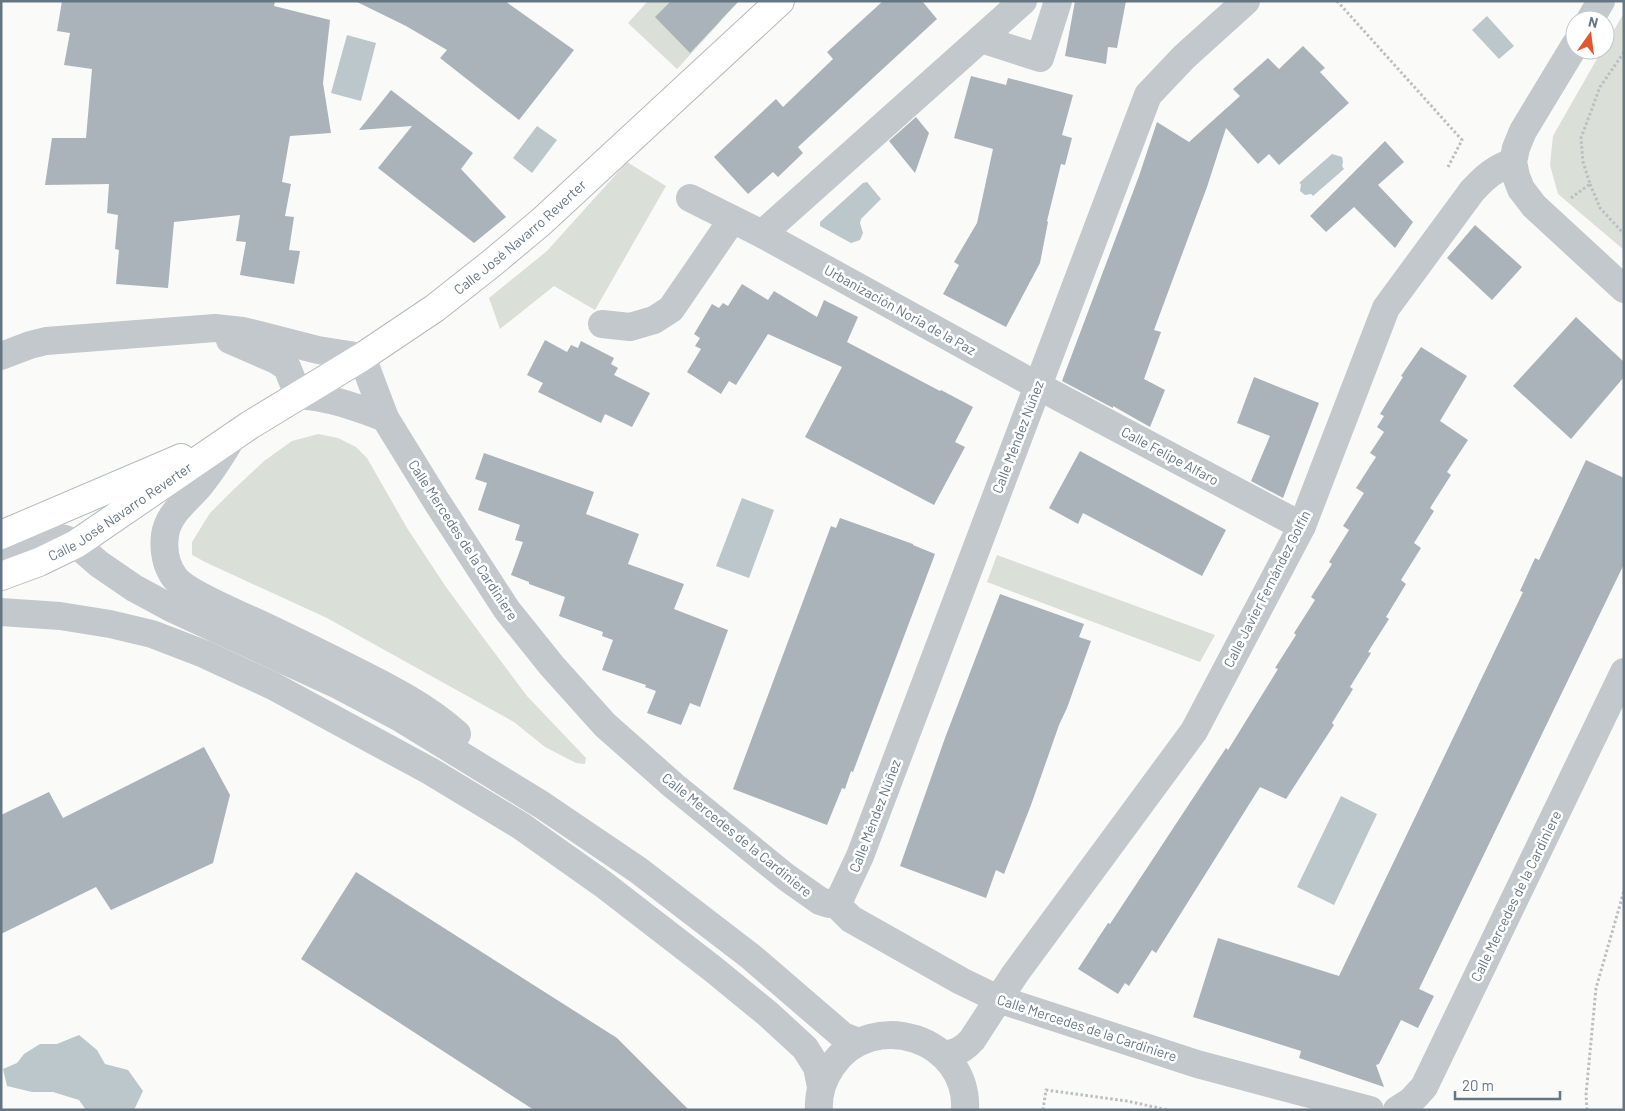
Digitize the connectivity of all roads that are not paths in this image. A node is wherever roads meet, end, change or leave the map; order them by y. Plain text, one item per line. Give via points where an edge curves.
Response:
1 (780, 1) edge
2 (1023, 1) edge
3 (1058, 1) edge
4 (1246, 1) edge
5 (981, 39) junction
6 (1566, 60) edge
7 (1513, 162) junction
8 (690, 198) dead end
9 (732, 220) junction
10 (762, 234) junction
11 (1624, 289) edge
12 (602, 324) dead end
13 (215, 328) junction
14 (1, 356) edge
15 (362, 357) junction
16 (1038, 386) junction
17 (298, 394) junction
18 (385, 418) junction
19 (233, 436) junction
20 (1302, 526) junction
21 (1, 535) edge
22 (76, 544) junction
23 (1, 554) edge
24 (1, 576) edge
25 (1, 612) edge
26 (1624, 672) edge
27 (488, 771) junction
28 (837, 905) junction
29 (998, 999) junction
30 (859, 1042) junction
31 (943, 1055) junction
32 (820, 1098) edge
33 (966, 1110) edge
34 (1370, 1110) edge
35 (1397, 1110) edge

1 - 15 main road, Calle José Navarro Reverter via 541,222 435,308
2 - 5 street
3 - 5 street via 1040,58
4 - 16 street, Calle Méndez Núñez via 1184,57 1148,95
5 - 10 street
6 - 7 street via 1523,131
7 - 11 street via 1521,189 1534,206
7 - 20 street, Calle Javier Fernández Golfín via 1496,168 1483,178 1386,308
8 - 9 street, Urbanización Noria de la Paz
9 - 10 street, Urbanización Noria de la Paz
9 - 12 street via 671,309 654,320 630,327
10 - 16 street, Urbanización Noria de la Paz
13 - 14 street via 46,341
13 - 15 street
13 - 17 street via 232,342 287,366
15 - 17 main road, Calle José Navarro Reverter
15 - 18 street, Calle Mercedes de la Cardiniere
16 - 20 street, Calle Felipe Alfaro
16 - 28 street, Calle Méndez Núñez via 860,856
17 - 18 street via 341,402
17 - 19 main road, Calle José Navarro Reverter
18 - 28 street, Calle Mercedes de la Cardiniere via 507,610 605,725 786,877 820,901
19 - 21 main road, Calle José Navarro Reverter
19 - 22 main road, Calle José Navarro Reverter
19 - 27 street via 205,480 170,518 165,536 166,564 176,580 196,594 379,682 415,703 471,747
20 - 29 street, Calle Javier Fernández Golfín via 1194,730
22 - 23 street via 51,536
22 - 24 main road, Calle José Navarro Reverter
22 - 27 street via 134,588 336,684
25 - 32 street via 60,616 152,634 273,686 430,771 521,826 603,884 768,1014 805,1048 817,1067
26 - 35 street, Calle Mercedes de la Cardiniere via 1424,1087 1412,1102
27 - 30 street via 638,870 750,956 826,1023 843,1036
28 - 29 street, Calle Mercedes de la Cardiniere via 851,918
29 - 31 street, Calle Javier Fernández Golfín via 964,1049
29 - 34 street, Calle Mercedes de la Cardiniere via 1197,1064
30 - 31 street via 888,1034 903,1035 918,1039
30 - 32 street via 836,1061 827,1074
31 - 33 street via 960,1079

